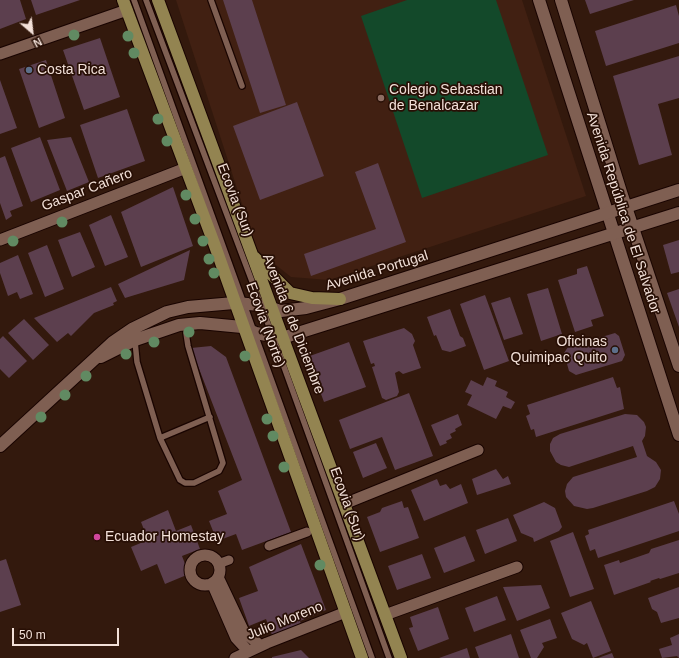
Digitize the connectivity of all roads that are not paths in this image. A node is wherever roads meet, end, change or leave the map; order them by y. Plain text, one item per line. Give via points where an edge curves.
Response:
1 (134, 0) edge
2 (146, 0) edge
3 (158, 0) edge
4 (211, 0) edge
5 (539, 0) edge
6 (561, 0) edge
7 (125, 5) edge
8 (0, 54) edge
9 (242, 86) dead end
10 (186, 168) junction
11 (679, 190) edge
12 (626, 207) junction
13 (679, 213) edge
14 (606, 214) junction
15 (633, 228) junction
16 (613, 234) junction
17 (0, 240) edge
18 (250, 253) junction
19 (340, 299) junction
20 (239, 303) junction
21 (266, 307) junction
22 (187, 324) junction
23 (242, 327) junction
24 (256, 332) junction
25 (133, 335) junction
26 (278, 337) junction
27 (679, 366) edge
28 (210, 417) junction
29 (679, 435) edge
30 (160, 438) junction
31 (0, 446) edge
32 (478, 450) dead end
33 (344, 504) junction
34 (307, 532) dead end
35 (269, 546) dead end
36 (229, 560) dead end
37 (218, 564) junction
38 (517, 567) dead end
39 (215, 580) junction
40 (346, 612) junction
41 (385, 615) junction
42 (261, 646) junction
43 (248, 651) junction
44 (235, 658) edge
45 (362, 658) edge
46 (372, 658) edge
47 (389, 658) edge
48 (401, 658) edge

1 - 20 lane, Ecovia (Norte)
2 - 21 lane, Ecovia (Sur)
3 - 18 main road, Avenida 6 de Diciembre
4 - 9 lane
5 - 14 main road, Avenida República de El Salvador
6 - 12 main road, Avenida República de El Salvador
7 - 8 street
7 - 10 main road
10 - 17 street, Gaspar Cañero
10 - 20 main road
11 - 12 main road, Avenida Portugal
12 - 14 main road, Avenida Portugal
12 - 15 main road, Avenida República de El Salvador
13 - 15 main road
14 - 16 main road, Avenida República de El Salvador
14 - 19 main road, Avenida Portugal
15 - 16 main road
15 - 27 main road, Avenida República de El Salvador
16 - 26 main road
16 - 29 main road, Avenida República de El Salvador
18 - 19 main road via 290,293 312,298
18 - 21 main road, Avenida 6 de Diciembre
19 - 21 main road, Avenida Portugal via 296,310 281,311
20 - 21 main road, Avenida Portugal
20 - 23 main road
20 - 24 lane, Ecovia (Norte)
20 - 25 main road, Avenida Portugal via 177,309
21 - 26 main road, Avenida 6 de Diciembre
22 - 23 main road, Avenida Portugal
22 - 25 main road, Avenida Portugal
22 - 28 lane via 188,346
23 - 24 main road, Avenida Portugal
23 - 40 main road
24 - 26 main road, Avenida Portugal
24 - 46 lane, Ecovia (Norte)
25 - 30 lane via 137,362
25 - 31 main road, Avenida Portugal via 89,363
26 - 33 main road, Avenida 6 de Diciembre
26 - 47 lane, Ecovia (Sur)
28 - 30 lane
28 - 30 lane via 224,463 219,471 194,483 180,480
32 - 33 street
33 - 41 main road, Avenida 6 de Diciembre
34 - 35 street
36 - 37 street
37 - 39 street
37 - 39 street via 207,555 197,558 191,565 191,575 197,583
38 - 41 street
39 - 42 street via 244,632
39 - 43 street via 236,638
40 - 42 street, Julio Moreno
40 - 45 main road
41 - 48 main road, Avenida 6 de Diciembre
42 - 43 street, Julio Moreno
43 - 44 street, Julio Moreno

